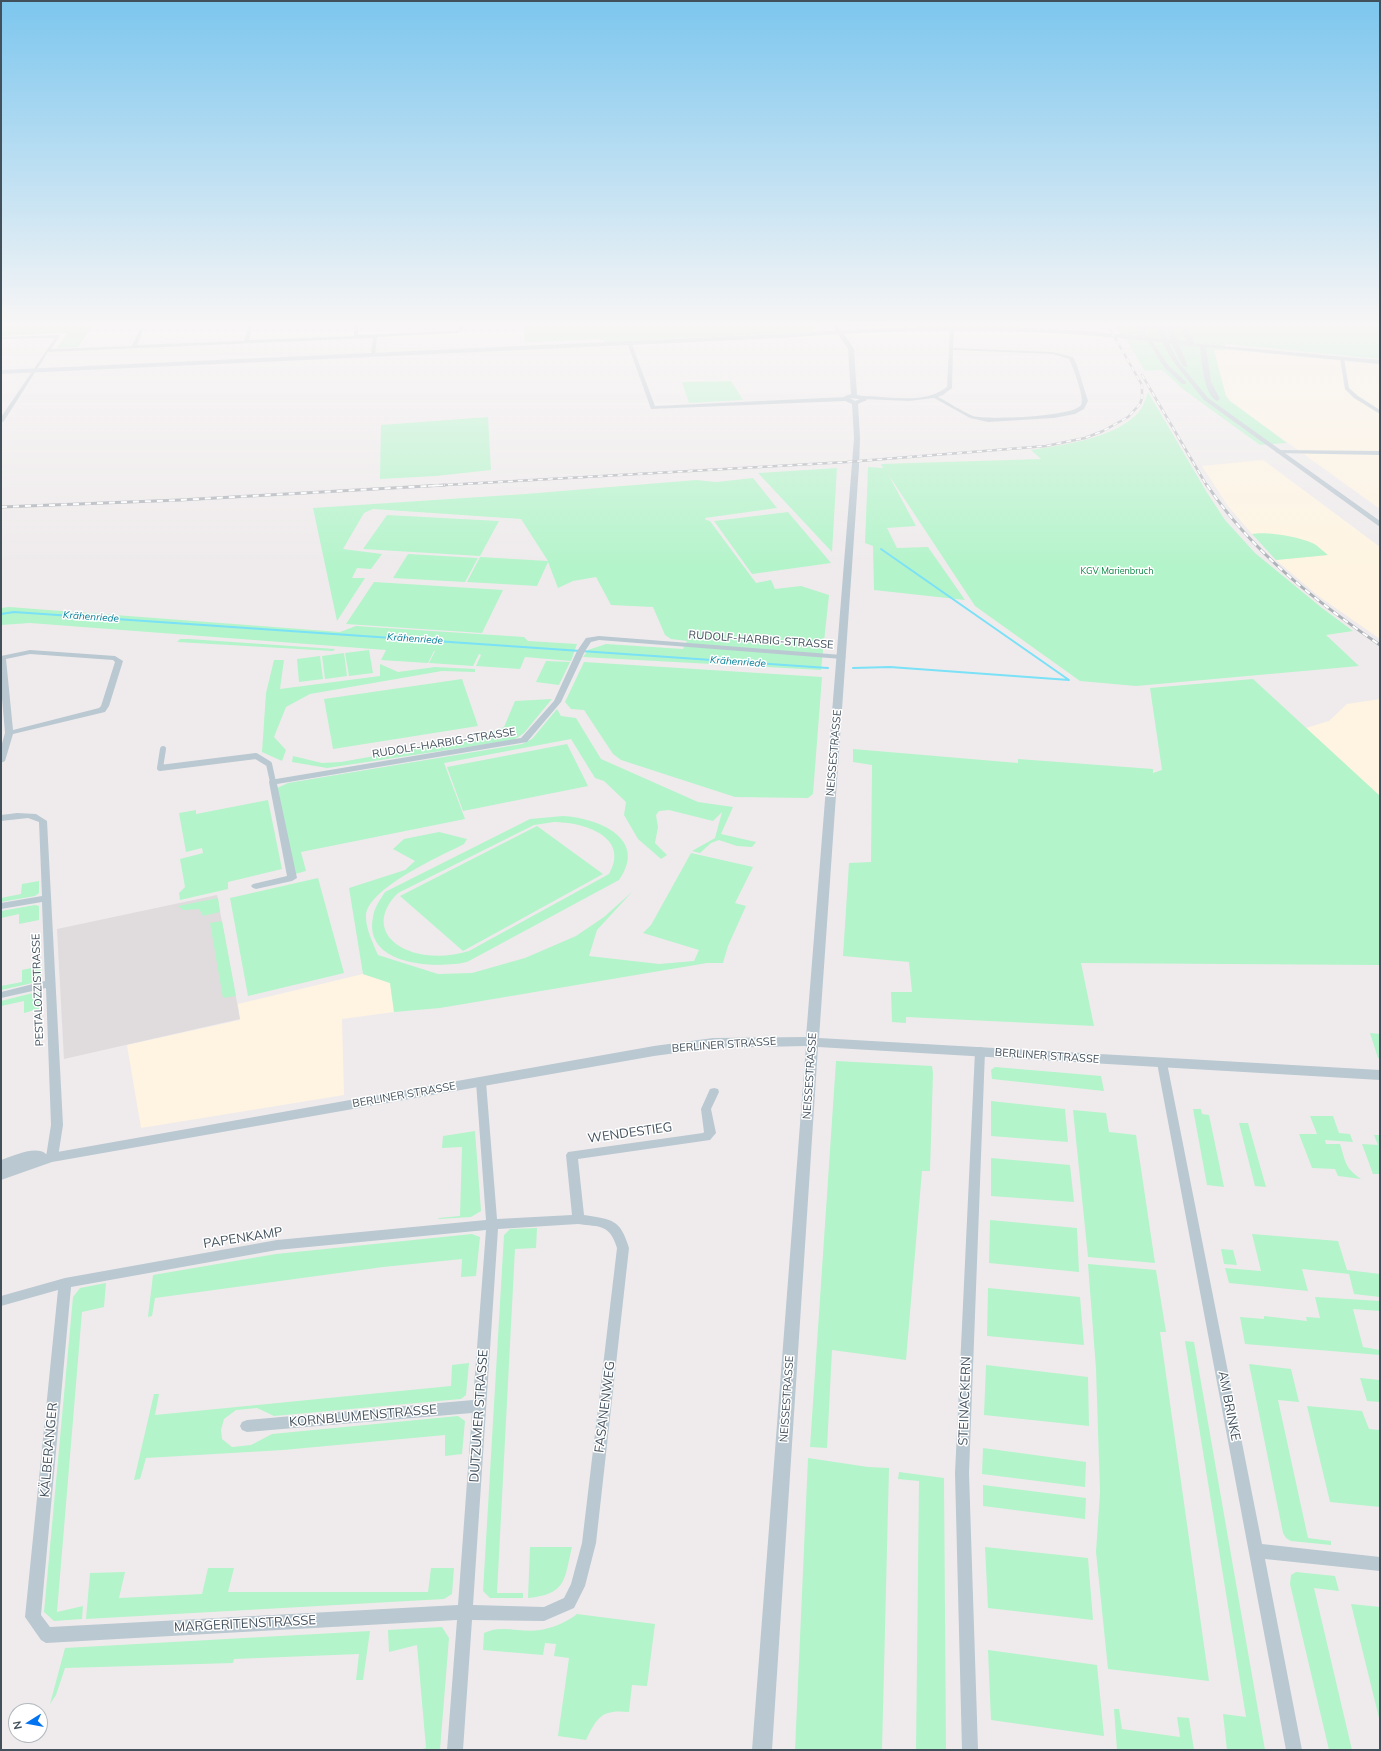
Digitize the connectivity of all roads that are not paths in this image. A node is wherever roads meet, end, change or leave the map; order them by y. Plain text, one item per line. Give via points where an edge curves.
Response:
1 (652, 406) edge
2 (702, 406) edge
3 (858, 406) edge
4 (951, 406) edge
5 (1083, 406) edge
6 (1216, 406) edge
7 (1225, 406) edge
8 (1370, 406) edge
9 (4, 411) edge
10 (1380, 412) edge
11 (1, 420) edge
12 (1284, 453) junction
13 (1380, 453) edge
14 (1380, 517) edge
15 (1380, 525) edge
16 (842, 657) junction
17 (2, 658) edge
18 (9, 733) junction
19 (163, 749) dead end
20 (1, 761) edge
21 (273, 782) junction
22 (1, 818) edge
23 (256, 886) dead end
24 (46, 898) junction
25 (1, 906) edge
26 (49, 984) junction
27 (1, 995) edge
28 (812, 1042) junction
29 (980, 1051) junction
30 (1162, 1063) junction
31 (1380, 1075) edge
32 (481, 1082) junction
33 (714, 1092) dead end
34 (52, 1157) junction
35 (1, 1165) edge
36 (1, 1174) edge
37 (578, 1219) junction
38 (492, 1224) junction
39 (65, 1283) junction
40 (1, 1301) edge
41 (480, 1406) junction
42 (247, 1426) dead end
43 (1256, 1551) junction
44 (1380, 1564) edge
45 (465, 1612) junction
46 (33, 1617) joint
47 (455, 1750) edge
48 (762, 1750) edge
49 (970, 1750) edge
50 (1294, 1750) edge

1 - 2 street via 653,408
3 - 16 street, NEISSESTRASSE
4 - 5 street via 972,417 988,420 1066,414 1079,410
6 - 12 street
7 - 12 street
8 - 10 street
9 - 11 street
12 - 13 street
12 - 14 street
12 - 15 street
16 - 21 street, RUDOLF-HARBIG-STRASSE via 599,638 589,640 581,650 557,702 524,740
16 - 28 street, NEISSESTRASSE
17 - 18 street
17 - 18 street via 30,652 115,658 119,661 102,710
18 - 20 street
19 - 21 street via 160,768 256,756 269,764
21 - 23 street via 292,878
22 - 24 street, PESTALOZZISTRASSE via 28,815 37,816 43,821
24 - 25 street
24 - 26 street, PESTALOZZISTRASSE
26 - 27 street
26 - 34 street, PESTALOZZISTRASSE via 57,1125
28 - 29 street, BERLINER STRASSE
28 - 32 street, BERLINER STRASSE via 780,1040 714,1043 654,1051
28 - 48 street, NEISSESTRASSE
29 - 30 street, BERLINER STRASSE
29 - 49 street, STEINACKERN via 962,1473
30 - 31 street, BERLINER STRASSE
30 - 43 street, AM BRINKE
32 - 34 street, BERLINER STRASSE
32 - 38 street, DUTZUMER STRASSE
33 - 37 street, WENDESTIEG via 706,1109 710,1133 706,1137 572,1155
34 - 35 street, BERLINER STRASSE via 34,1156
34 - 36 street, BERLINER STRASSE
37 - 38 street, FASANENWEG
37 - 45 street, FASANENWEG via 609,1224 619,1234 623,1248 589,1543 578,1586 569,1603 544,1614
38 - 39 street, PAPENKAMP via 277,1245
38 - 41 street, DUTZUMER STRASSE
39 - 40 street, PAPENKAMP
39 - 46 street, KÄLBERANGER
41 - 42 street, KORNBLUMENSTRASSE
41 - 45 street, DUTZUMER STRASSE
43 - 44 street
43 - 50 street, AM BRINKE
45 - 46 street, MARGERITENSTRASSE via 46,1635
45 - 47 street, DUTZUMER STRASSE

